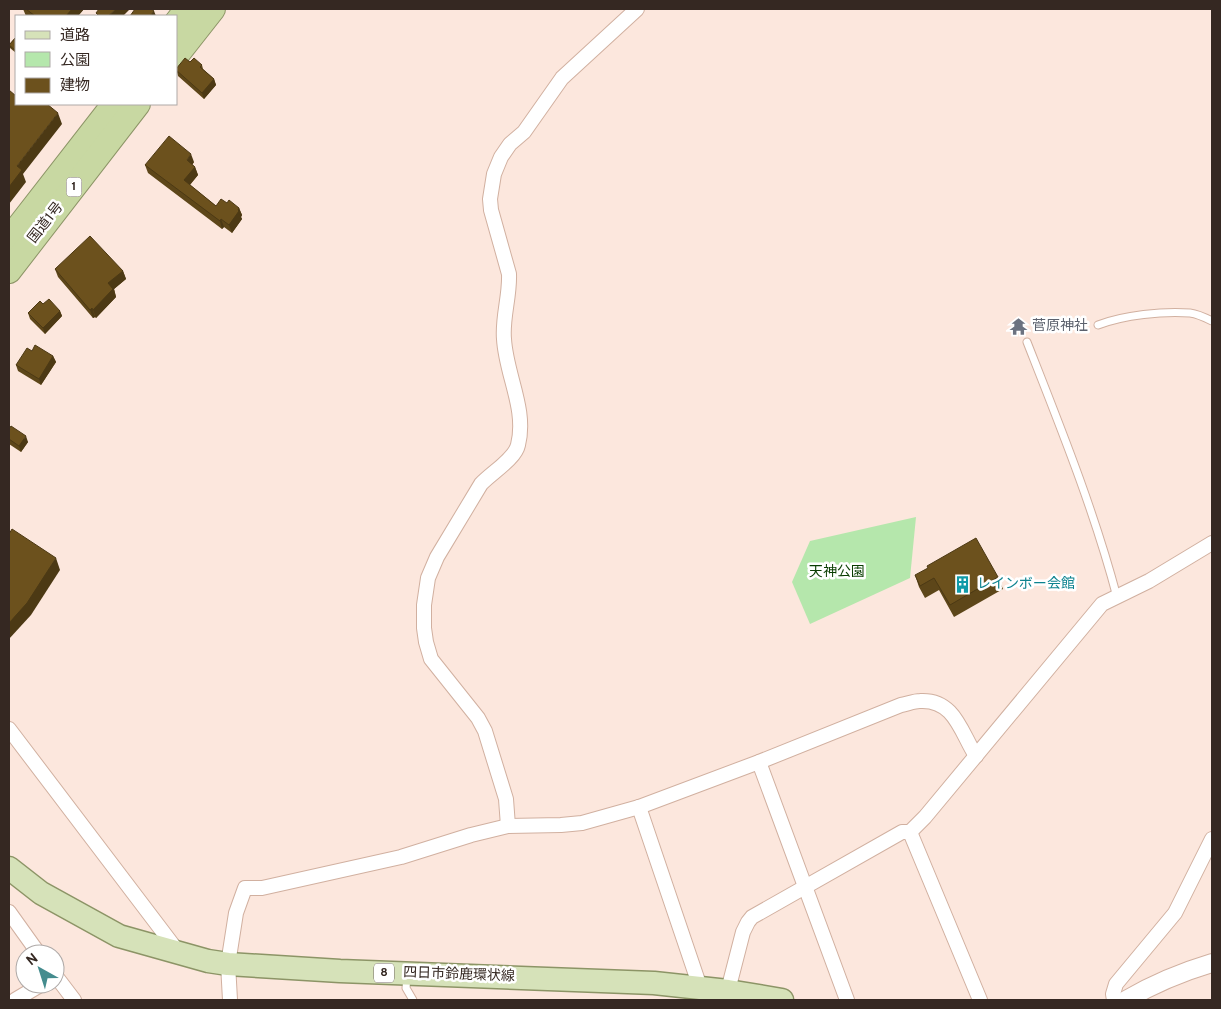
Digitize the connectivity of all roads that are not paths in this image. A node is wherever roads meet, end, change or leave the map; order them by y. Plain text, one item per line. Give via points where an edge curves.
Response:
1 (638, 9) edge
2 (193, 15) edge
3 (178, 51) edge
4 (128, 105) edge
5 (9, 239) edge
6 (9, 271) edge
7 (1212, 321) edge
8 (1098, 325) dead end
9 (1027, 342) dead end
10 (1212, 543) edge
11 (1117, 597) junction
12 (9, 730) edge
13 (976, 756) junction
14 (759, 762) junction
15 (639, 807) junction
16 (508, 826) junction
17 (910, 832) junction
18 (1212, 839) edge
19 (9, 868) edge
20 (806, 886) junction
21 (9, 912) edge
22 (32, 944) edge
23 (179, 954) junction
24 (1212, 963) edge
25 (228, 964) junction
26 (407, 974) junction
27 (700, 987) junction
28 (65, 989) edge
29 (727, 996) edge
30 (74, 1000) edge
31 (230, 1000) edge
32 (413, 1000) edge
33 (782, 1000) edge
34 (847, 1000) edge
35 (980, 1000) edge
36 (1114, 1000) edge
37 (1126, 1000) edge

1 - 16 street via 562,78 524,132 510,144 494,174 491,210 507,262 510,285 504,337 518,397 518,447 482,484 428,578 424,605 426,642 431,659 485,731 506,799
2 - 3 highway
4 - 5 highway, 国道1号 / 1
4 - 6 highway, 国道1号 / 1
7 - 8 lane via 1192,313 1132,316
9 - 11 lane via 1103,542
10 - 11 street
11 - 13 street via 1102,604
12 - 23 street
13 - 14 street via 950,711 939,703 920,701 901,705
13 - 17 street
14 - 15 street
14 - 20 street
15 - 16 street via 582,823
15 - 27 street
16 - 25 street via 401,858 262,888 245,888 236,913
17 - 20 street via 902,832
17 - 35 street
18 - 36 street via 1175,913 1116,984
19 - 23 main road, 四日市鈴鹿環状線 / 8 via 41,893 119,936
20 - 29 street via 748,922
20 - 34 street
21 - 22 street
23 - 25 main road, 四日市鈴鹿環状線 / 8
24 - 37 street via 1183,972
25 - 26 main road, 四日市鈴鹿環状線 / 8
25 - 31 street
26 - 27 main road, 四日市鈴鹿環状線 / 8
26 - 32 lane via 406,988
27 - 29 main road, 四日市鈴鹿環状線 / 8
28 - 30 street
29 - 33 main road, 四日市鈴鹿環状線 / 8

